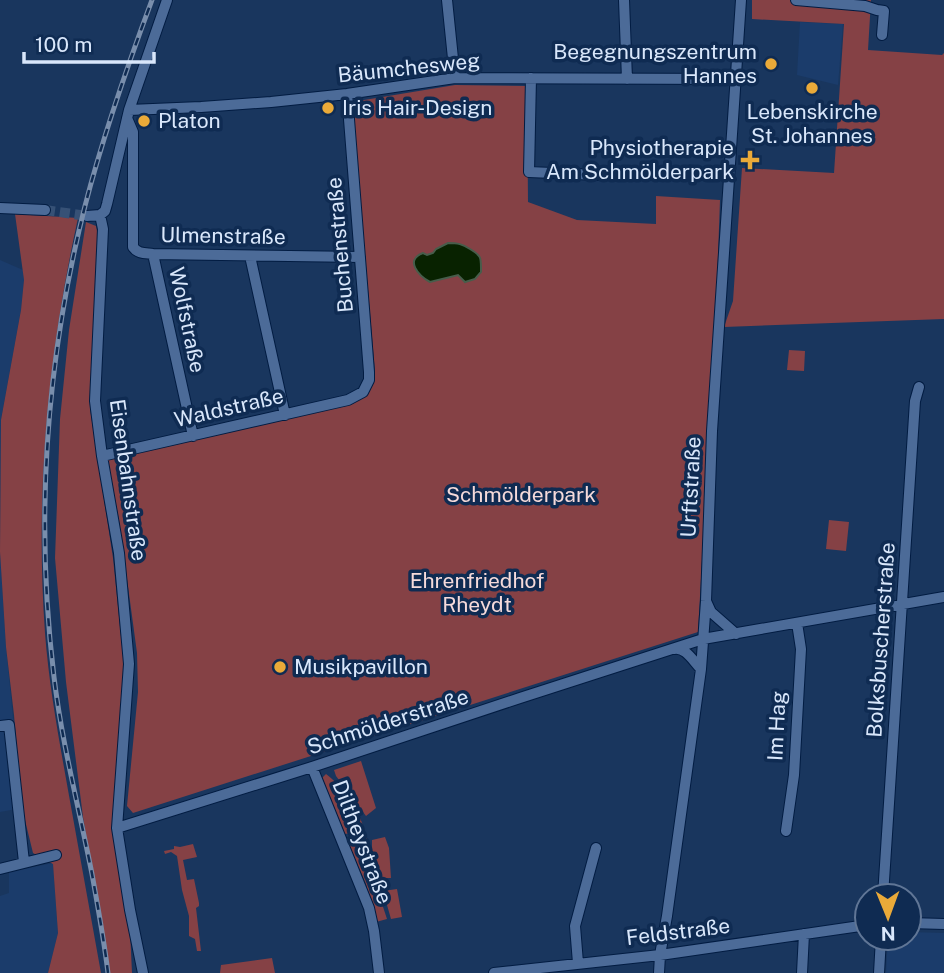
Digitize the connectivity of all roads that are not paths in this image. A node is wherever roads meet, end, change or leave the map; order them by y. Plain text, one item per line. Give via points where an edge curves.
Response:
1 (167, 0) edge
2 (447, 0) edge
3 (624, 0) edge
4 (741, 0) edge
5 (796, 0) edge
6 (882, 35) dead end
7 (455, 78) junction
8 (531, 79) junction
9 (627, 79) junction
10 (736, 79) junction
11 (347, 94) junction
12 (128, 114) junction
13 (599, 175) dead end
14 (0, 208) edge
15 (45, 210) tunnel mouth
16 (100, 215) junction
17 (87, 216) tunnel mouth
18 (153, 254) junction
19 (250, 256) junction
20 (360, 257) junction
21 (919, 387) dead end
22 (363, 392) joint
23 (285, 415) junction
24 (193, 436) junction
25 (102, 456) junction
26 (944, 597) edge
27 (706, 601) junction
28 (902, 605) junction
29 (797, 623) junction
30 (736, 634) junction
31 (703, 639) junction
32 (670, 649) junction
33 (701, 669) junction
34 (0, 726) edge
35 (312, 767) junction
36 (117, 828) junction
37 (786, 831) dead end
38 (596, 848) dead end
39 (56, 855) dead end
40 (24, 862) junction
41 (0, 869) edge
42 (884, 882) edge
43 (923, 923) edge
44 (944, 924) edge
45 (853, 927) edge
46 (804, 934) junction
47 (880, 952) edge
48 (660, 955) junction
49 (578, 963) junction
50 (143, 973) edge
51 (379, 973) edge
52 (494, 973) edge
53 (659, 973) edge
54 (802, 973) edge
55 (879, 973) edge

1 - 12 street, Eisenbahnstraße
2 - 7 street
3 - 9 street
4 - 10 street, Urftstraße
5 - 6 street via 884,10
7 - 8 street, Bäumchesweg
7 - 11 street, Bäumchesweg
8 - 9 street, Bäumchesweg
8 - 13 street via 529,172
9 - 10 street, Bäumchesweg
10 - 27 street, Urftstraße via 712,431
11 - 12 street, Bäumchesweg
11 - 20 street, Buchenstraße
12 - 16 street, Eisenbahnstraße via 107,204
12 - 18 street, Ulmenstraße via 133,132 133,247
14 - 15 street
16 - 17 street
16 - 25 street, Eisenbahnstraße via 96,401
18 - 19 street, Ulmenstraße
18 - 24 street, Wolfstraße
19 - 20 street, Ulmenstraße
19 - 23 street
20 - 22 street, Buchenstraße via 369,372
21 - 28 street, Bolksbuscherstraße
22 - 23 street, Waldstraße
23 - 24 street, Waldstraße
24 - 25 street, Waldstraße
25 - 36 street, Eisenbahnstraße via 119,553 129,663
26 - 28 street, Schmölderstraße
27 - 30 street via 711,612
27 - 31 street, Urftstraße
28 - 29 street, Schmölderstraße
28 - 42 street, Bolksbuscherstraße
29 - 30 street, Schmölderstraße
29 - 37 street, Im Hag via 801,649
30 - 31 street, Schmölderstraße
31 - 32 street, Schmölderstraße
31 - 33 street, Urftstraße
32 - 33 street via 686,652
32 - 35 street, Schmölderstraße
33 - 48 street, Urftstraße
34 - 40 street via 9,725
35 - 36 street, Schmölderstraße
35 - 51 street, Diltheystraße via 369,908
36 - 50 street, Eisenbahnstraße
38 - 49 street via 575,926
39 - 40 street
40 - 41 street
43 - 44 street
45 - 46 street, Feldstraße
46 - 48 street, Feldstraße
46 - 54 street
47 - 55 street
48 - 49 street, Feldstraße
48 - 53 street, Urftstraße
49 - 52 street, Feldstraße

